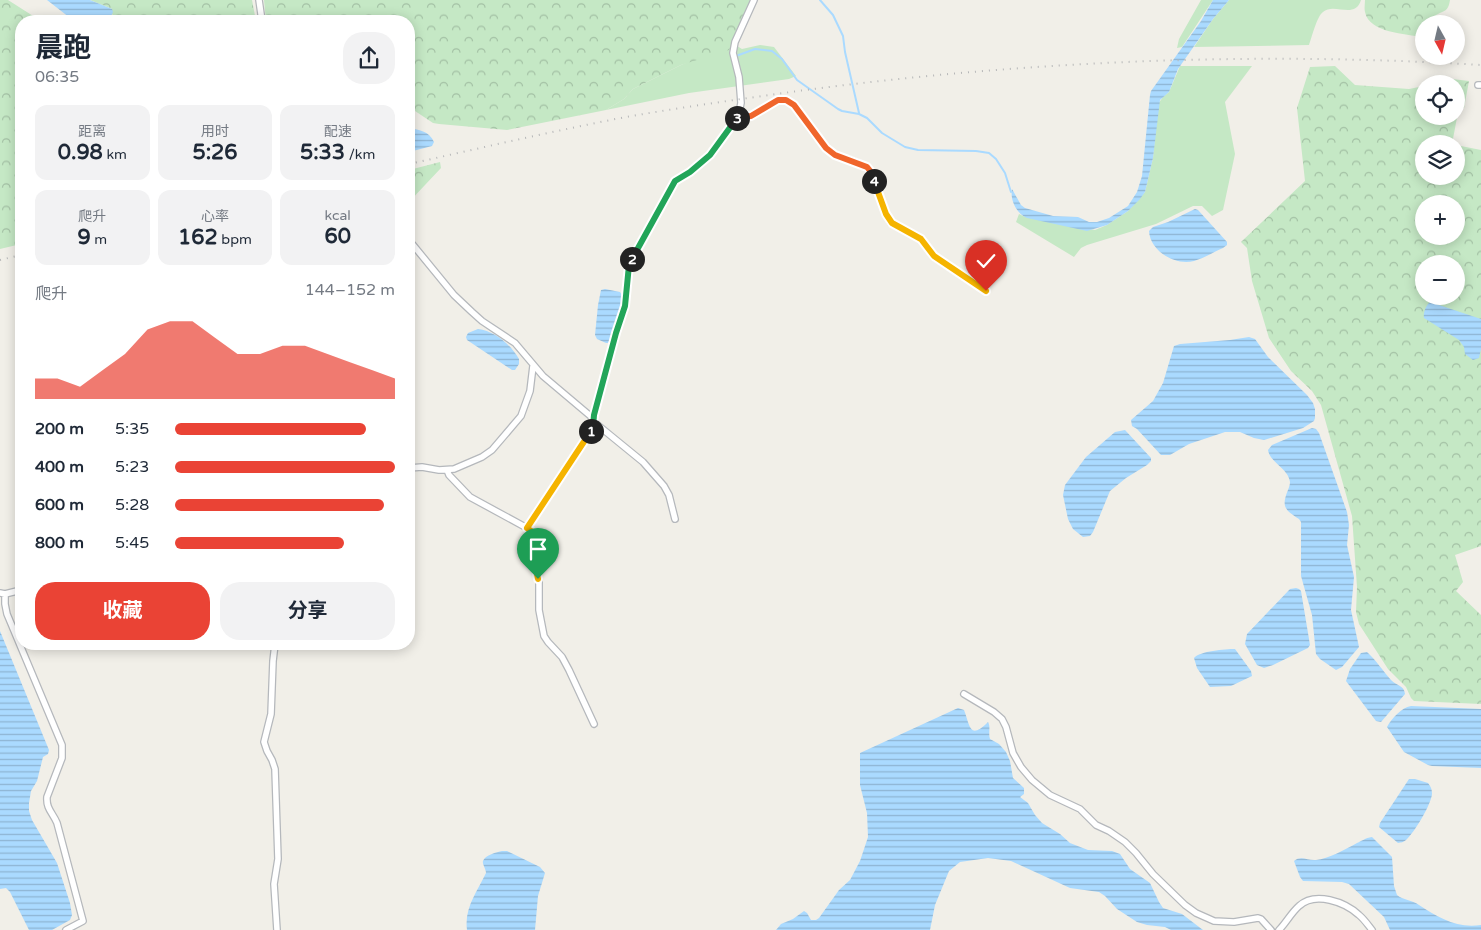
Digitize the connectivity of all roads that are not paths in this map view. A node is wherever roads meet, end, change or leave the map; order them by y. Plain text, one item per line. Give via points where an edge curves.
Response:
1 (259, 0) edge
2 (754, 0) edge
3 (261, 15) edge
4 (738, 117) junction
5 (415, 247) edge
6 (986, 291) dead end
7 (533, 366) junction
8 (594, 420) junction
9 (415, 468) edge
10 (447, 470) junction
11 (675, 519) dead end
12 (527, 528) junction
13 (15, 591) edge
14 (2, 593) edge
15 (15, 633) edge
16 (22, 650) edge
17 (274, 650) edge
18 (964, 694) dead end
19 (594, 724) dead end
20 (66, 930) edge
21 (277, 930) edge
22 (1271, 930) edge
23 (1279, 930) edge
24 (1372, 930) edge

1 - 3 street
2 - 4 street via 733,48 741,102
4 - 6 street via 751,116 778,100 790,102 826,148 835,155 867,167 892,223 921,239 934,256
4 - 8 street via 710,155 675,181 632,258 625,306
5 - 7 street via 454,295 482,321 518,346
7 - 8 street
7 - 10 street via 523,412 503,439 482,458
8 - 11 street via 643,462 664,486
8 - 12 street via 591,431
9 - 10 street
10 - 12 street via 469,496
12 - 19 street via 544,543 544,550 535,564 544,636 562,657
13 - 14 street
14 - 15 street
16 - 20 street via 62,744 62,758 46,802 58,823 83,921
17 - 21 street via 271,714 264,742 275,769
18 - 22 street via 1002,718 1013,753 1032,780 1125,842 1185,905 1214,921 1258,918
23 - 24 street via 1300,904 1322,899 1354,911

